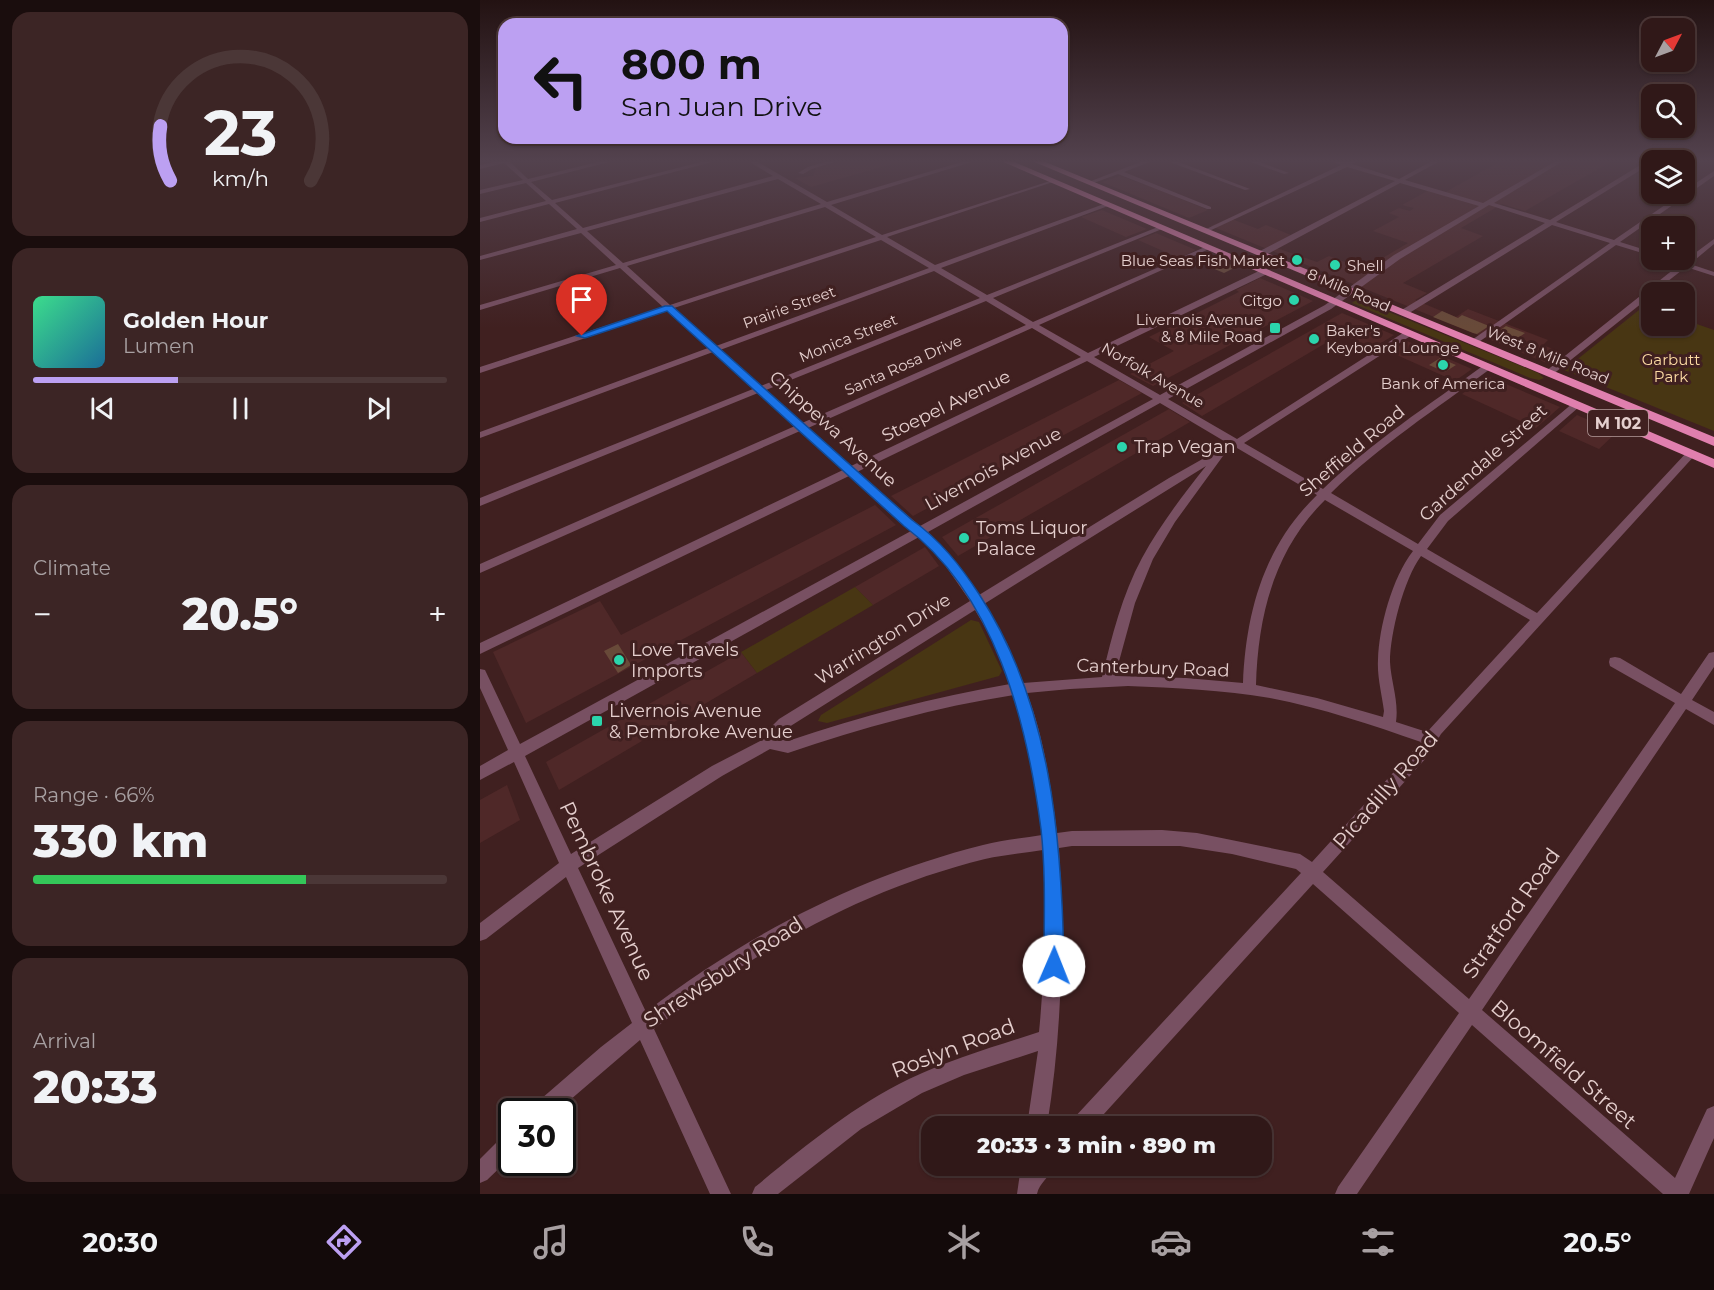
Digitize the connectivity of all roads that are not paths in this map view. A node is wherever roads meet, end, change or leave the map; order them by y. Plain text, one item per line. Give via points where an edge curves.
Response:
1 (568, 217) edge
2 (632, 217) edge
3 (788, 217) edge
4 (847, 217) edge
5 (943, 217) edge
6 (1074, 217) edge
7 (1135, 217) edge
8 (1158, 217) edge
9 (1170, 217) edge
10 (1232, 217) edge
11 (1332, 217) edge
12 (1465, 217) edge
13 (1530, 217) edge
14 (1561, 217) edge
15 (1652, 217) edge
16 (1140, 219) junction
17 (1551, 223) junction
18 (1160, 228) junction
19 (583, 230) junction
20 (1203, 230) junction
21 (1177, 235) junction
22 (882, 237) junction
23 (1714, 241) edge
24 (1615, 243) junction
25 (1207, 248) junction
26 (1641, 251) edge
27 (1261, 254) junction
28 (1695, 256) edge
29 (480, 258) edge
30 (623, 266) junction
31 (935, 267) junction
32 (1695, 267) edge
33 (1677, 270) edge
34 (1264, 272) junction
35 (1714, 273) edge
36 (1348, 290) junction
37 (986, 297) junction
38 (1334, 302) junction
39 (480, 308) edge
40 (668, 308) junction
41 (1403, 313) junction
42 (1033, 325) junction
43 (1409, 333) junction
44 (1473, 342) junction
45 (714, 349) junction
46 (1087, 356) junction
47 (1487, 367) junction
48 (480, 370) edge
49 (1549, 373) junction
50 (1523, 382) junction
51 (759, 389) junction
52 (1602, 395) junction
53 (1161, 398) junction
54 (1576, 405) junction
55 (801, 427) junction
56 (480, 435) edge
57 (1714, 442) edge
58 (1237, 443) junction
59 (1223, 452) junction
60 (1690, 454) junction
61 (1714, 464) edge
62 (850, 471) junction
63 (1323, 493) junction
64 (480, 502) edge
65 (920, 531) junction
66 (1419, 549) junction
67 (480, 569) edge
68 (978, 602) junction
69 (1538, 619) junction
70 (480, 649) edge
71 (1714, 657) edge
72 (1615, 662) dead end
73 (480, 674) edge
74 (1107, 681) junction
75 (1018, 687) junction
76 (1249, 690) junction
77 (1683, 702) junction
78 (1714, 719) edge
79 (1389, 724) junction
80 (1431, 739) junction
81 (769, 742) junction
82 (516, 753) junction
83 (480, 773) edge
84 (1050, 841) junction
85 (569, 866) junction
86 (1314, 872) junction
87 (480, 933) edge
88 (1471, 1011) junction
89 (642, 1025) junction
90 (1048, 1038) junction
91 (557, 1098) edge
92 (1038, 1116) edge
93 (1089, 1116) edge
94 (1714, 1116) edge
95 (498, 1155) edge
96 (480, 1173) edge
97 (721, 1194) edge
98 (762, 1194) edge
99 (1345, 1194) edge
100 (1678, 1194) edge

1 - 19 street, Chippewa Avenue
2 - 19 street
3 - 30 street
4 - 22 street, Norfolk Avenue
5 - 22 street
6 - 31 street, Prairie Street
7 - 16 highway, 8 Mile Road / M 102
8 - 16 highway
9 - 20 highway, West 8 Mile Road / M 102
10 - 20 street
11 - 27 street
12 - 36 street, Livernois Avenue
13 - 17 street
14 - 17 street
15 - 24 street
16 - 18 highway, 8 Mile Road / M 102
17 - 24 street
17 - 41 street
18 - 21 highway, 8 Mile Road / M 102
18 - 37 street, Monica Street
19 - 29 street
19 - 30 street, Chippewa Avenue
20 - 21 highway via 1185,229
20 - 27 highway, West 8 Mile Road / M 102
21 - 25 highway, 8 Mile Road / M 102
22 - 31 street, Norfolk Avenue
22 - 40 street
23 - 28 street
24 - 26 street
24 - 44 street
25 - 34 highway, 8 Mile Road / M 102
25 - 42 street, Santa Rosa Drive
27 - 36 highway, West 8 Mile Road / M 102
30 - 39 street
30 - 40 street, Chippewa Avenue
31 - 37 street, Norfolk Avenue
31 - 45 street, Prairie Street
32 - 35 street
33 - 49 street
34 - 38 highway, 8 Mile Road / M 102
34 - 46 street, Stoepel Avenue
36 - 38 street, Livernois Avenue
36 - 41 highway, West 8 Mile Road / M 102
37 - 42 street, Norfolk Avenue
37 - 51 street, Monica Street
38 - 43 highway, 8 Mile Road / M 102
38 - 53 street, Livernois Avenue
40 - 45 street, Chippewa Avenue
40 - 48 street
41 - 44 highway, West 8 Mile Road / M 102
42 - 46 street, Norfolk Avenue
42 - 55 street, Santa Rosa Drive
43 - 47 highway, 8 Mile Road / M 102
43 - 58 street, Warrington Drive
44 - 49 highway, West 8 Mile Road / M 102
45 - 51 street, Chippewa Avenue
45 - 56 street, Prairie Street
46 - 53 street, Norfolk Avenue
46 - 62 street, Stoepel Avenue
47 - 50 highway, 8 Mile Road / M 102
47 - 63 street, Sheffield Road
49 - 50 highway via 1547,382
49 - 52 highway, West 8 Mile Road / M 102
50 - 54 highway, 8 Mile Road / M 102
51 - 55 street, Chippewa Avenue
51 - 64 street, Monica Street
52 - 54 highway via 1578,395
52 - 57 highway, West 8 Mile Road / M 102
53 - 58 street, Norfolk Avenue
53 - 65 street, Livernois Avenue
54 - 60 highway, 8 Mile Road / M 102
54 - 66 street, Gardendale Street via 1444,518
55 - 62 street, Chippewa Avenue
55 - 67 street, Santa Rosa Drive
58 - 59 street, Warrington Drive
58 - 63 street, Norfolk Avenue
59 - 68 street, Warrington Drive
59 - 74 street via 1176,511 1147,560 1123,620
60 - 61 highway, 8 Mile Road / M 102
60 - 69 street, Picadilly Road
62 - 65 street, Chippewa Avenue
62 - 70 street, Stoepel Avenue
63 - 66 street, Norfolk Avenue
63 - 76 street, Sheffield Road via 1293,530 1269,575 1256,618
65 - 68 street, Chippewa Avenue
65 - 82 street, Livernois Avenue
66 - 69 street, Norfolk Avenue
66 - 79 street, Gardendale Street via 1400,585 1389,623 1384,663 1391,711
68 - 75 street, Chippewa Avenue
68 - 81 street, Warrington Drive via 784,723
69 - 80 street, Picadilly Road
71 - 77 street, Stratford Road
72 - 77 street
73 - 82 street, Pembroke Avenue
74 - 75 street, Canterbury Road
74 - 76 street, Canterbury Road
75 - 81 street, Canterbury Road via 898,711 788,747
75 - 84 street, Chippewa Avenue via 1037,755
76 - 79 street, Canterbury Road
77 - 78 street
77 - 88 street, Stratford Road
79 - 80 street, Canterbury Road
80 - 86 street, Picadilly Road
81 - 85 street, Warrington Drive via 637,820
82 - 83 street, Livernois Avenue
82 - 85 street, Pembroke Avenue
84 - 86 street, Shrewsbury Road via 1186,839 1300,862
84 - 89 street, Shrewsbury Road via 948,861 853,895 761,943
84 - 90 street, Chippewa Avenue via 1054,942
85 - 87 street, Warrington Drive
85 - 89 street, Pembroke Avenue
86 - 88 street, Bloomfield Street
86 - 93 street, Picadilly Road
88 - 99 street, Stratford Road
88 - 100 street, Bloomfield Street
89 - 91 street, Shrewsbury Road
89 - 97 street, Pembroke Avenue
90 - 92 street, Chippewa Avenue
90 - 98 street, Roslyn Road via 951,1070 891,1098 831,1138
94 - 100 street
95 - 96 street

